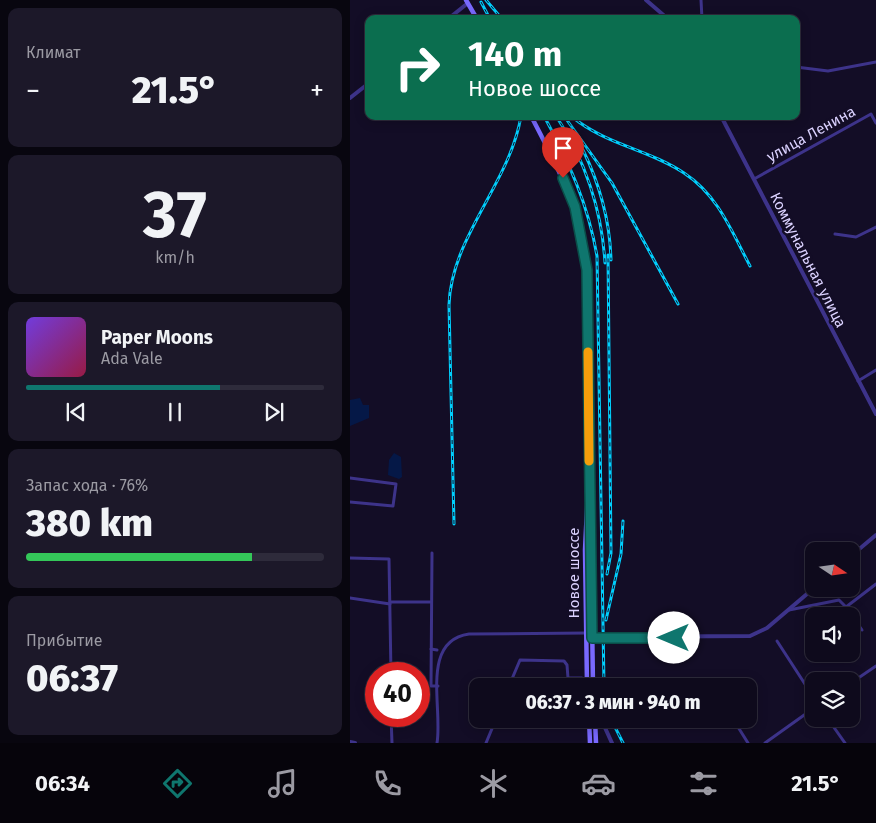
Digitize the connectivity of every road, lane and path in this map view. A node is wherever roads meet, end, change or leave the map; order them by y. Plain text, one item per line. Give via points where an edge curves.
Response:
1 (646, 0) edge
2 (701, 0) edge
3 (467, 1) edge
4 (452, 15) edge
5 (475, 15) edge
6 (663, 15) edge
7 (702, 15) edge
8 (876, 62) edge
9 (800, 68) edge
10 (365, 86) edge
11 (350, 98) edge
12 (533, 120) edge
13 (723, 120) edge
14 (876, 123) edge
15 (754, 179) junction
16 (876, 227) edge
17 (835, 234) dead end
18 (876, 370) edge
19 (858, 381) junction
20 (876, 414) edge
21 (350, 478) edge
22 (350, 502) edge
23 (876, 535) edge
24 (860, 548) edge
25 (432, 552) dead end
26 (350, 558) edge
27 (876, 584) edge
28 (805, 596) edge
29 (350, 598) edge
30 (431, 602) junction
31 (390, 603) junction
32 (846, 607) joint
33 (789, 610) junction
34 (860, 627) edge
35 (862, 630) dead end
36 (589, 636) junction
37 (777, 641) dead end
38 (431, 649) junction
39 (437, 650) dead end
40 (391, 662) edge
41 (876, 666) edge
42 (587, 674) junction
43 (860, 677) edge
44 (512, 678) edge
45 (568, 678) edge
46 (582, 678) edge
47 (587, 678) edge
48 (593, 678) edge
49 (805, 684) edge
50 (438, 686) junction
51 (805, 714) edge
52 (391, 727) edge
53 (834, 727) edge
54 (492, 728) edge
55 (589, 728) edge
56 (595, 728) edge
57 (605, 728) edge
58 (739, 728) edge
59 (350, 742) edge
60 (355, 743) edge
61 (392, 743) edge
62 (437, 743) edge
63 (486, 743) edge
64 (590, 743) edge
65 (596, 743) edge
66 (612, 743) edge
67 (748, 743) edge
68 (765, 743) edge
69 (845, 743) edge

1 - 6 street
2 - 7 street
3 - 4 street
3 - 5 main road
8 - 9 street via 828,71
10 - 11 street
12 - 36 main road, Новое шоссе via 570,192 586,256 592,515
13 - 15 street, Коммунальная улица
14 - 15 street, улица Ленина via 871,114
15 - 19 street, Коммунальная улица
16 - 17 street via 856,237
18 - 19 street
19 - 20 street, Коммунальная улица
21 - 22 street via 396,483 393,506
23 - 24 street
25 - 30 street
26 - 31 street via 389,559
27 - 32 street
28 - 33 street
29 - 31 street
30 - 31 street
30 - 38 street
31 - 40 street
32 - 33 street via 839,600 834,600
33 - 36 street via 768,628 750,636
34 - 35 street
36 - 42 main road, Новое шоссе
36 - 48 main road, Новое шоссе
36 - 50 street via 469,634 457,637 441,652
37 - 49 street
38 - 39 street
38 - 50 street via 431,686
41 - 43 street
42 - 46 street
42 - 47 main road, Новое шоссе
44 - 45 street via 520,660 564,661
50 - 62 street
51 - 68 street
52 - 61 street
53 - 69 street
54 - 63 street
55 - 64 main road
56 - 65 main road
57 - 66 street
58 - 67 street
59 - 60 street

